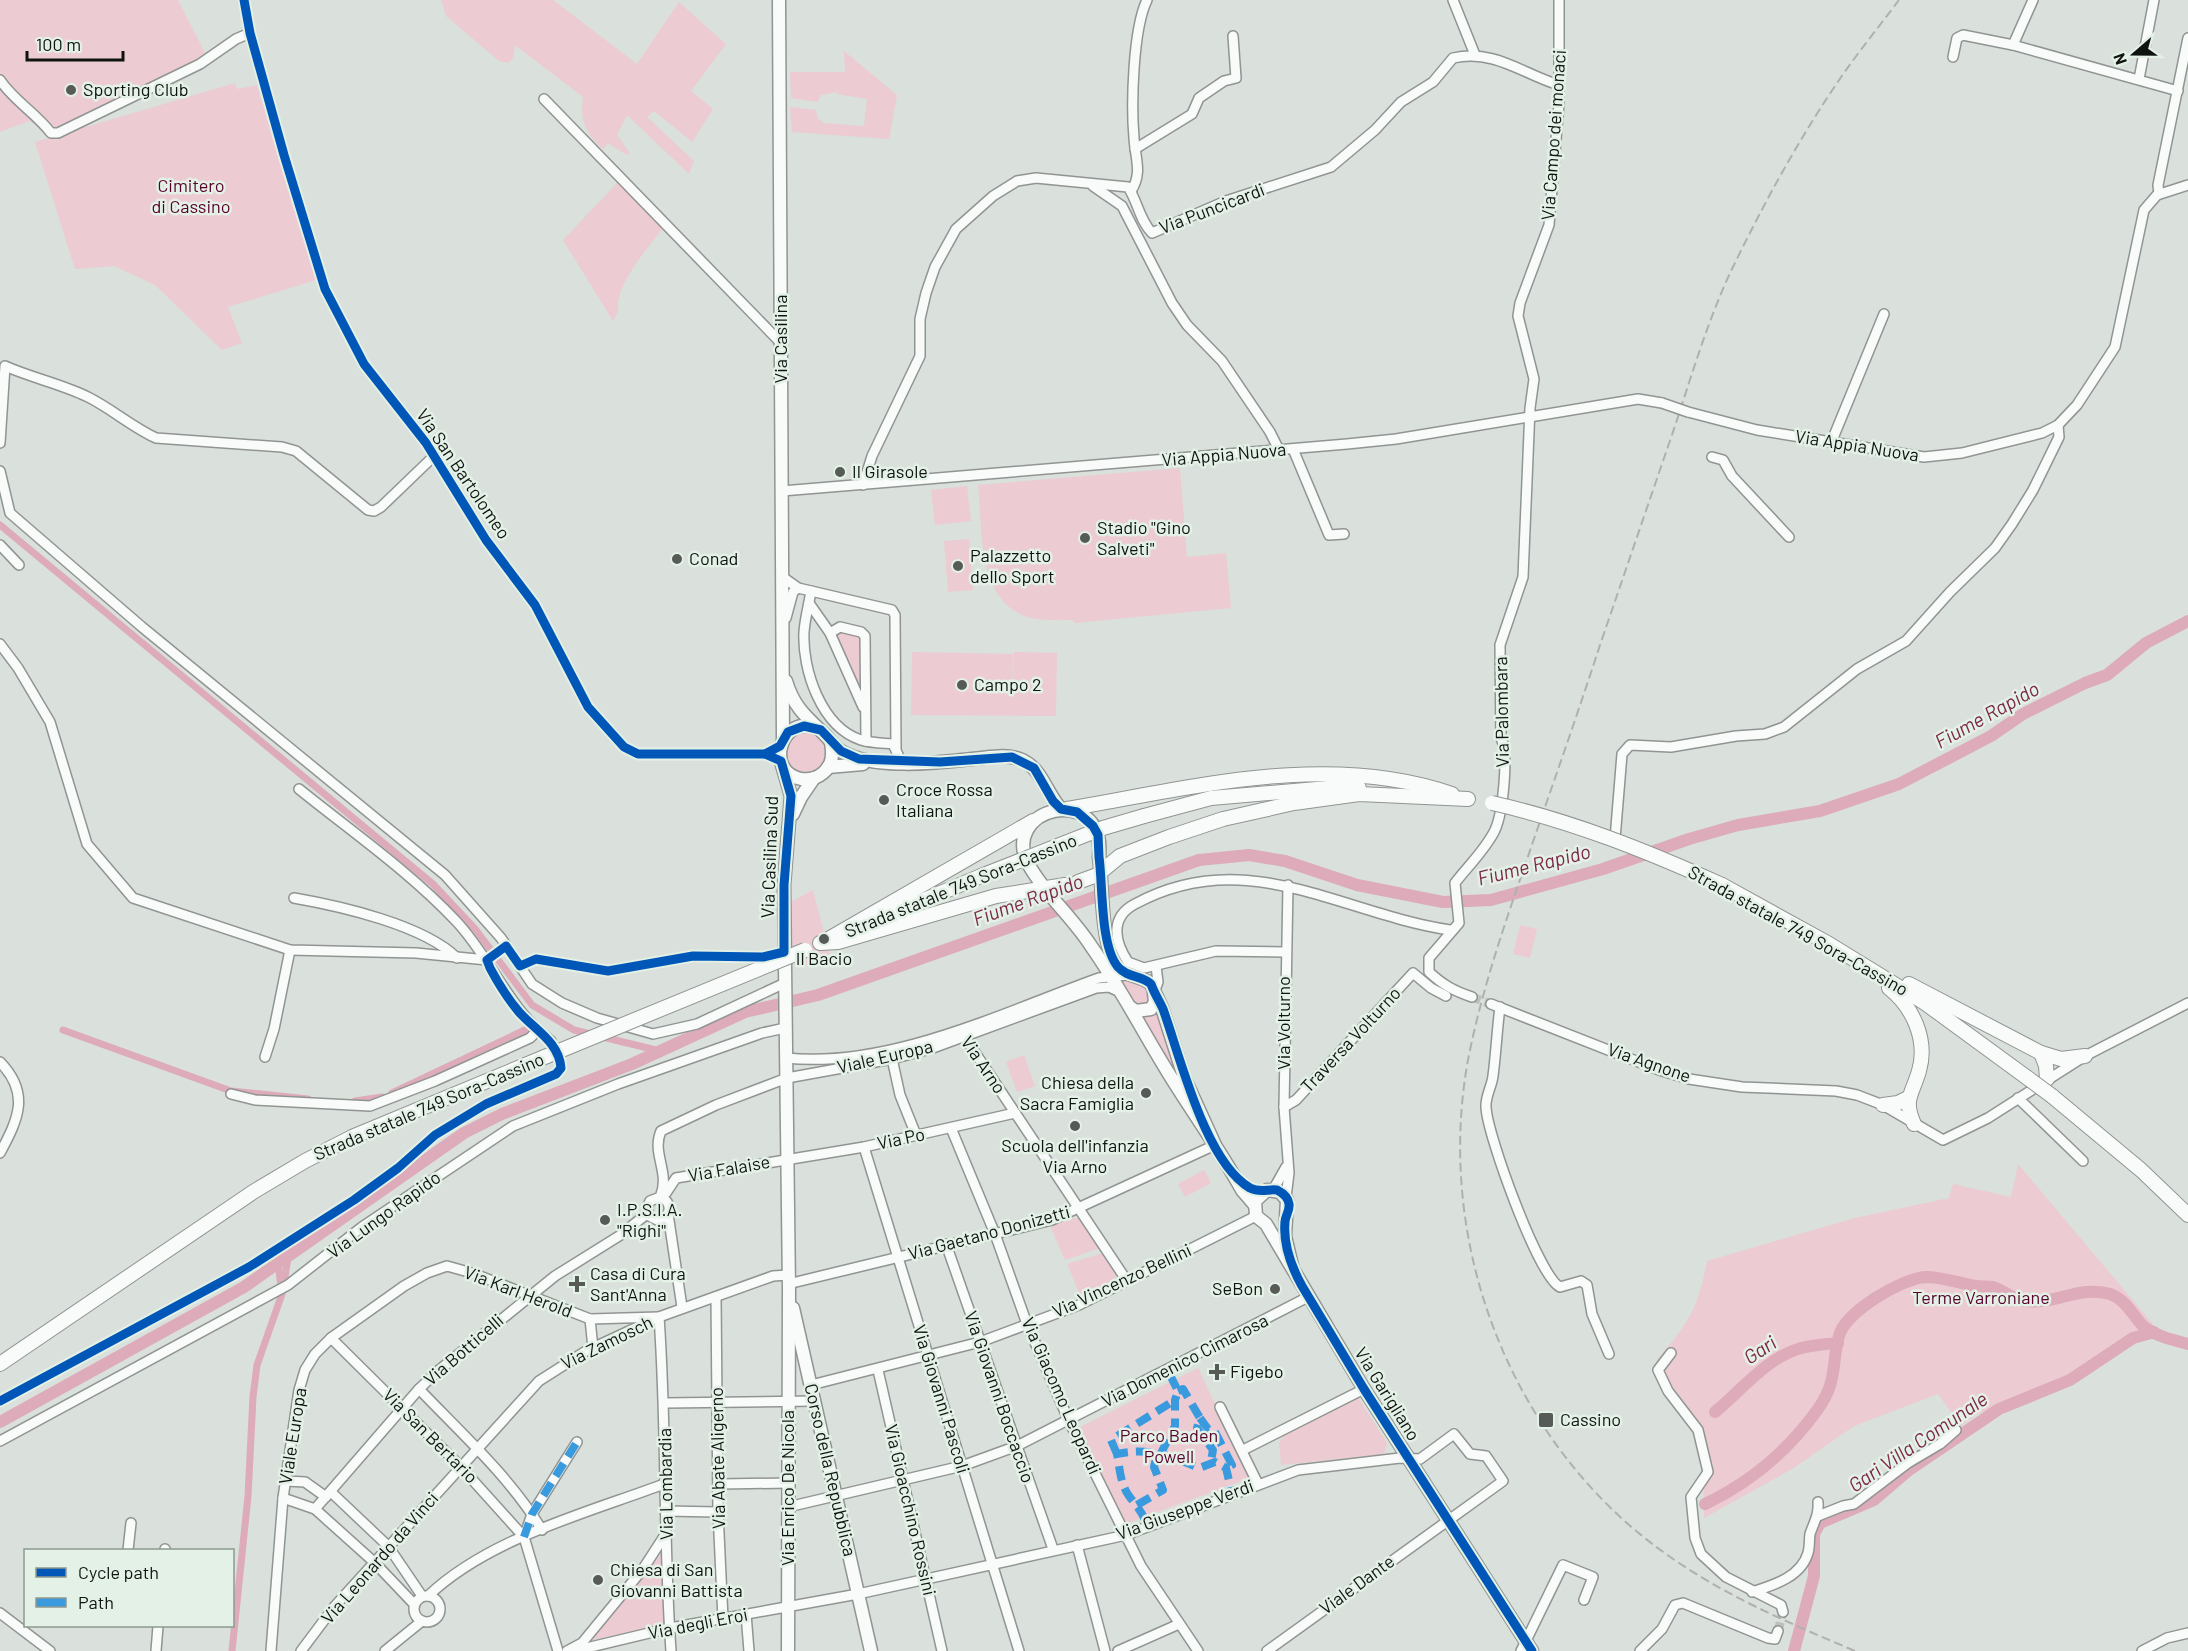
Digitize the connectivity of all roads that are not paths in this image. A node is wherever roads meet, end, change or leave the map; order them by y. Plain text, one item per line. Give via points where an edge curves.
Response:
1 (244, 0) edge
2 (779, 0) edge
3 (1147, 0) edge
4 (1453, 0) edge
5 (1559, 0) edge
6 (2033, 0) edge
7 (2154, 0) edge
8 (250, 33) junction
9 (1233, 36) dead end
10 (2188, 39) edge
11 (2013, 45) junction
12 (1475, 55) junction
13 (1953, 57) dead end
14 (2139, 79) junction
15 (0, 80) edge
16 (1560, 85) junction
17 (2178, 91) junction
18 (544, 99) dead end
19 (1135, 149) junction
20 (1087, 183) junction
21 (2188, 185) edge
22 (1131, 191) junction
23 (2159, 194) junction
24 (1884, 314) dead end
25 (782, 343) junction
26 (2, 361) edge
27 (1530, 413) junction
28 (2058, 425) junction
29 (0, 443) edge
30 (1832, 443) junction
31 (1293, 449) junction
32 (1279, 450) junction
33 (434, 456) junction
34 (1712, 458) dead end
35 (0, 471) edge
36 (863, 485) junction
37 (782, 490) junction
38 (1344, 534) dead end
39 (1789, 537) dead end
40 (0, 545) edge
41 (19, 565) dead end
42 (784, 578) junction
43 (798, 588) junction
44 (811, 591) junction
45 (809, 603) junction
46 (784, 628) junction
47 (830, 633) junction
48 (0, 644) edge
49 (784, 677) junction
50 (865, 712) junction
51 (821, 730) junction
52 (866, 741) junction
53 (831, 742) junction
54 (781, 743) junction
55 (896, 749) junction
56 (765, 754) junction
57 (859, 761) junction
58 (895, 762) junction
59 (781, 763) junction
60 (828, 767) junction
61 (814, 778) junction
62 (299, 789) dead end
63 (1468, 799) junction
64 (1064, 809) junction
65 (1036, 819) junction
66 (788, 827) junction
67 (1615, 839) junction
68 (1099, 857) junction
69 (1032, 871) junction
70 (1101, 876) junction
71 (1071, 883) junction
72 (1288, 885) junction
73 (1049, 892) junction
74 (294, 898) dead end
75 (1450, 930) junction
76 (820, 943) junction
77 (1829, 944) junction
78 (506, 946) junction
79 (290, 950) junction
80 (784, 952) junction
81 (1285, 952) junction
82 (459, 959) junction
83 (487, 960) junction
84 (520, 966) junction
85 (1156, 966) junction
86 (1107, 971) junction
87 (1127, 975) junction
88 (1097, 978) joint
89 (785, 986) junction
90 (1156, 988) junction
91 (1120, 992) junction
92 (1446, 996) dead end
93 (1472, 997) tunnel mouth
94 (2188, 1003) edge
95 (1130, 1007) junction
96 (785, 1023) junction
97 (537, 1031) junction
98 (962, 1033) junction
99 (551, 1041) dead end
100 (890, 1049) junction
101 (2041, 1053) junction
102 (2085, 1056) junction
103 (265, 1057) dead end
104 (786, 1058) junction
105 (892, 1059) junction
106 (0, 1062) edge
107 (787, 1078) junction
108 (2047, 1080) junction
109 (231, 1094) dead end
110 (1908, 1098) junction
111 (2018, 1098) junction
112 (1883, 1105) junction
113 (1284, 1107) junction
114 (1015, 1113) junction
115 (1914, 1124) junction
116 (951, 1128) junction
117 (916, 1135) junction
118 (1215, 1145) junction
119 (864, 1147) junction
120 (0, 1153) edge
121 (786, 1159) junction
122 (2083, 1161) dead end
123 (1287, 1162) junction
124 (1231, 1170) junction
125 (1268, 1191) junction
126 (1286, 1197) junction
127 (661, 1198) junction
128 (1078, 1209) junction
129 (1259, 1215) junction
130 (2188, 1215) edge
131 (666, 1216) junction
132 (646, 1217) junction
133 (1285, 1219) junction
134 (995, 1234) junction
135 (946, 1244) junction
136 (900, 1257) junction
137 (447, 1266) joint
138 (1293, 1270) junction
139 (1127, 1281) junction
140 (788, 1283) junction
141 (528, 1296) junction
142 (1308, 1297) junction
143 (716, 1298) junction
144 (682, 1307) junction
145 (659, 1317) junction
146 (590, 1319) junction
147 (1027, 1324) junction
148 (793, 1330) junction
149 (331, 1338) junction
150 (980, 1342) junction
151 (593, 1347) junction
152 (1671, 1353) dead end
153 (1608, 1354) dead end
154 (927, 1355) junction
155 (0, 1364) edge
156 (878, 1370) junction
157 (811, 1385) junction
158 (418, 1389) junction
159 (1364, 1389) junction
160 (814, 1401) junction
161 (717, 1402) junction
162 (788, 1402) junction
163 (665, 1403) junction
164 (1220, 1407) dead end
165 (403, 1408) junction
166 (1070, 1421) junction
167 (1956, 1430) dead end
168 (0, 1441) edge
169 (577, 1442) dead end
170 (1017, 1446) junction
171 (476, 1448) junction
172 (1243, 1450) junction
173 (1408, 1458) junction
174 (460, 1466) junction
175 (962, 1466) junction
176 (286, 1481) junction
177 (903, 1481) junction
178 (788, 1483) junction
179 (664, 1484) junction
180 (718, 1484) junction
181 (1258, 1484) junction
182 (328, 1494) junction
183 (836, 1495) junction
184 (283, 1498) junction
185 (1818, 1502) dead end
186 (788, 1507) junction
187 (315, 1509) junction
188 (664, 1511) junction
189 (718, 1512) junction
190 (532, 1514) junction
191 (1818, 1516) junction
192 (1450, 1517) junction
193 (131, 1523) dead end
194 (542, 1530) junction
195 (666, 1534) junction
196 (1126, 1535) junction
197 (524, 1537) junction
198 (1077, 1545) junction
199 (388, 1546) junction
200 (128, 1549) edge
201 (1053, 1549) junction
202 (374, 1562) junction
203 (992, 1563) junction
204 (926, 1578) junction
205 (1752, 1592) junction
206 (858, 1594) junction
207 (425, 1596) junction
208 (1584, 1600) dead end
209 (414, 1604) junction
210 (788, 1607) junction
211 (1783, 1612) dead end
212 (0, 1613) edge
213 (746, 1614) junction
214 (723, 1619) junction
215 (422, 1621) junction
216 (1179, 1624) junction
217 (158, 1627) edge
218 (670, 1628) junction
219 (1778, 1630) dead end
220 (2188, 1633) edge
221 (1523, 1646) edge
222 (579, 1648) edge
223 (273, 1649) edge
224 (50, 1651) edge
225 (156, 1651) edge
226 (302, 1651) edge
227 (385, 1651) edge
228 (558, 1651) edge
229 (567, 1651) edge
230 (671, 1651) edge
231 (749, 1651) edge
232 (788, 1651) edge
233 (872, 1651) edge
234 (942, 1651) edge
235 (1019, 1651) edge
236 (1105, 1651) edge
237 (1118, 1651) edge
238 (1198, 1651) edge
239 (1267, 1651) edge
240 (1532, 1651) edge
241 (1640, 1651) edge
242 (2142, 1651) edge

1 - 8 street, Via San Bartolomeo
2 - 25 main road, Via Casilina
3 - 19 street via 1140,19 1135,70
4 - 12 street
5 - 16 street, Via Campo dei monaci
6 - 11 street
7 - 14 street
8 - 15 street via 200,64 58,133 51,133 12,98
8 - 33 street, Via San Bartolomeo via 325,289 364,364
9 - 19 street via 1236,78 1224,81 1199,98 1192,114
10 - 17 street
11 - 13 street via 1963,35 1957,38
11 - 14 street
12 - 16 street via 1518,66
12 - 22 street, Via Puncicardi via 1453,58 1433,82 1401,102 1376,130 1331,167 1226,201 1152,233 1142,223 1138,201
14 - 17 street
16 - 27 street, Via Campo dei monaci via 1549,225 1518,316 1534,380
17 - 23 street
18 - 25 street
19 - 22 street via 1139,177
20 - 22 street via 1128,187
20 - 32 street via 1122,206 1172,303 1187,325 1222,361
20 - 36 street via 1036,178 1017,182 993,196 956,229 926,293 920,319 920,356 872,456
21 - 23 street
23 - 28 street, Via Appia Nuova via 2141,217 2115,347 2077,405
24 - 30 street
25 - 37 main road, Via Casilina
26 - 29 street
26 - 33 street via 84,395 156,438 296,451 368,510 381,507
27 - 30 street, Via Appia Nuova, bridge via 1638,399 1723,423
27 - 31 street, Via Appia Nuova via 1396,439
27 - 75 street, Via Palombara via 1523,577 1500,645 1501,738 1506,748 1502,793 1495,830 1455,883 1460,916 1459,923
28 - 30 street, Via Appia Nuova via 2029,437 1937,457
28 - 67 street via 2059,436 2012,524 1995,548 1906,641 1857,669 1784,727 1765,734 1671,747 1630,745 1622,754
31 - 32 street, Via Appia Nuova
31 - 38 street via 1329,535
32 - 36 street, Via Appia Nuova
33 - 56 street, Via San Bartolomeo via 486,540 535,605 588,706 624,747 647,756
34 - 39 street via 1724,460 1732,476
35 - 78 street via 10,513 142,627 444,874
36 - 37 street, Via Appia Nuova
37 - 42 main road, Via Casilina
40 - 41 street
42 - 43 street
42 - 46 main road, Via Casilina
43 - 44 street
43 - 46 street via 791,596
44 - 45 street
44 - 55 street via 872,604 892,610 895,615
45 - 47 street
45 - 52 street via 805,647 816,691 840,726
46 - 49 main road, Via Casilina
47 - 50 street
47 - 50 street via 840,627 863,633
48 - 79 street via 50,722 87,844 133,898
49 - 51 main road, Via Casilina via 792,701
49 - 54 main road, Via Casilina
50 - 52 street
51 - 53 main road, Via Casilina
51 - 54 main road via 804,726 788,732
52 - 55 street via 892,744
53 - 57 main road, Via Casilina
53 - 60 main road via 833,751
54 - 56 street
54 - 59 main road, Via Casilina
55 - 58 street
56 - 59 street
57 - 58 main road
57 - 60 main road
57 - 65 main road via 940,768 1011,762 1031,772 1038,781 1042,793
58 - 64 main road via 1011,757 1034,768 1053,801
59 - 61 main road via 800,778
59 - 66 main road, Via Casilina Sud via 791,796
60 - 61 main road
61 - 66 main road, Via Casilina Sud
62 - 83 street via 457,921
63 - 64 highway via 1402,781 1324,775 1230,781
63 - 67 highway, Strada statale 749 Sora-Cassino, bridge via 1547,816
63 - 70 highway via 1359,794 1294,803 1223,819 1169,837 1120,856
63 - 76 highway, Strada statale 749 Sora-Cassino, bridge via 1340,787 1211,798 1103,828
64 - 65 main road
64 - 68 main road via 1077,812 1094,826
65 - 69 main road via 1028,830 1024,851
65 - 76 highway
66 - 80 main road, Via Casilina Sud
67 - 77 highway, Strada statale 749 Sora-Cassino, bridge via 1722,885
68 - 70 main road, Via Garigliano
68 - 71 main road via 1087,875
69 - 71 main road via 1043,880
69 - 73 main road, Via Garigliano
70 - 71 highway
70 - 87 main road, Via Garigliano via 1108,943 1113,959
71 - 73 highway
72 - 75 street via 1414,925
72 - 81 street, Via Volturno
72 - 85 street via 1235,879 1204,881 1127,908 1116,927 1121,952 1135,966
73 - 76 highway via 1026,890 996,896 869,934
73 - 86 main road, Via Garigliano
74 - 82 street via 354,910 415,932
75 - 93 street, Via Palombara via 1429,958 1429,972 1450,990
76 - 155 highway, Strada statale 749 Sora-Cassino, bridge via 352,1137 305,1161 253,1192
77 - 101 highway
77 - 110 highway via 1891,989 1916,1022 1920,1070
77 - 130 highway, Strada statale 749 Sora-Cassino, bridge via 1925,1003 2052,1096
78 - 83 street
78 - 84 street
79 - 82 street via 416,953
79 - 103 street
80 - 84 street via 763,957 693,956 608,971 536,959
80 - 89 main road, Via Casilina Sud
81 - 85 street via 1216,951
81 - 113 street, Via Volturno
82 - 83 street
83 - 97 street via 499,984
84 - 89 street via 532,984 562,1003 653,1034 697,1024
85 - 90 street
86 - 87 street
86 - 88 main road
86 - 91 main road, Via Garigliano
87 - 90 main road, Via Garigliano via 1147,980
88 - 98 street, Viale Europa
89 - 96 main road, Via Casilina Sud
90 - 95 main road via 1151,1009 1145,1012
90 - 118 main road, Via Garigliano via 1184,1077
91 - 95 main road, Via Garigliano
91 - 98 street, Viale Europa via 1109,987 1096,988
92 - 113 street, Traversa Volturno via 1413,973 1296,1100
94 - 102 street
95 - 118 main road, Via Garigliano
96 - 104 main road, Via Casilina Sud
96 - 168 street, Via Lungo Rapido via 513,1126 372,1221 288,1285
97 - 99 street
97 - 109 street via 530,1038 456,1072 370,1106
98 - 100 street, Viale Europa
98 - 105 street, Viale Europa
98 - 114 street, Via Arno
100 - 104 street, Viale Europa via 841,1058
100 - 105 street
101 - 102 highway via 2061,1059
101 - 108 highway
102 - 108 street
104 - 107 main road, Via Casilina Sud
105 - 107 street, Viale Europa
105 - 117 street via 900,1095
106 - 120 street via 20,1094 14,1122
107 - 121 main road, Via Casilina Sud
107 - 127 street, Viale Europa via 661,1131 657,1140 665,1183
108 - 111 street
110 - 112 highway
110 - 115 highway
111 - 115 street, Via Agnone via 1949,1139 1943,1140
111 - 122 street
112 - 115 street, Via Agnone
112 - 153 street, Via Agnone via 1836,1091 1781,1091 1689,1079 1496,1005 1493,1078 1486,1106 1497,1151 1519,1214 1550,1280 1560,1287 1581,1281 1587,1285 1592,1314
113 - 123 street, Via Volturno
114 - 116 street, Via Po
114 - 128 street, Via Arno
116 - 117 street, Via Po
116 - 134 street, Via Giacomo Leopardi
117 - 119 street, Via Po
118 - 124 main road, Via Garigliano
118 - 128 street, Via Gaetano Donizetti
119 - 121 street, Via Po
119 - 136 street, Via Giovanni Pascoli
121 - 127 street, Via Falaise via 673,1181
121 - 140 main road, Via Casilina Sud
123 - 125 street, Via Volturno via 1284,1173
123 - 126 street, Via Volturno
124 - 125 main road, Via Garigliano via 1250,1188
124 - 129 main road, Via Garigliano
125 - 126 main road, Via Garigliano
125 - 129 main road
126 - 133 main road, Via Garigliano via 1289,1208
127 - 131 street via 669,1205
127 - 132 street via 648,1203
128 - 134 street, Via Gaetano Donizetti via 1052,1220
128 - 139 street, Via Arno
129 - 133 main road via 1276,1224
129 - 138 main road, Via Garigliano
129 - 139 street, Via Vincenzo Bellini
131 - 132 street via 657,1220
131 - 144 street
132 - 141 street, Via Botticelli
133 - 138 main road, Via Garigliano
134 - 135 street, Via Gaetano Donizetti
134 - 147 street, Via Giacomo Leopardi
135 - 136 street, Via Gaetano Donizetti
135 - 150 street, Via Giovanni Boccaccio
136 - 140 street, Via Gaetano Donizetti
136 - 154 street, Via Giovanni Pascoli
137 - 141 street, Via Karl Herold
137 - 149 street, Viale Europa via 404,1286
138 - 142 main road, Via Garigliano
139 - 147 street, Via Vincenzo Bellini
140 - 143 street, Via Zamosch via 773,1276
140 - 148 main road, Via Enrico De Nicola
141 - 146 street, Via Karl Herold
141 - 158 street, Via Botticelli
142 - 159 main road, Via Garigliano
142 - 166 street, Via Domenico Cimarosa
143 - 144 street, Via Zamosch
143 - 161 street, Via Abate Aligerno
144 - 145 street, Via Zamosch
145 - 146 street
145 - 151 street, Via Zamosch
145 - 163 street, Via Lombardia
146 - 151 street
147 - 150 street, Via Vincenzo Bellini
147 - 166 street, Via Giacomo Leopardi
148 - 157 main road, Corso della Repubblica
148 - 162 main road, Via Enrico De Nicola
149 - 165 street, Via San Bertario
149 - 176 street, Viale Europa via 315,1354 299,1389
150 - 154 street, Via Vincenzo Bellini
150 - 170 street, Via Giovanni Boccaccio
151 - 171 street, Via Zamosch via 538,1381
152 - 205 street via 1658,1370 1698,1430 1708,1472 1691,1497 1695,1538 1701,1554 1726,1577
154 - 156 street, Via Vincenzo Bellini
154 - 175 street, Via Giovanni Pascoli
156 - 157 street, Via Vincenzo Bellini
156 - 177 street, Via Gioacchino Rossini
157 - 160 main road, Corso della Repubblica
158 - 165 street, Via Botticelli
158 - 171 street, Via San Bertario
159 - 172 street
159 - 173 main road, Via Garigliano
160 - 162 street
160 - 183 main road, Corso della Repubblica
161 - 162 street
161 - 163 street
161 - 180 street, Via Abate Aligerno
162 - 178 main road, Via Enrico De Nicola
163 - 179 street, Via Lombardia
164 - 172 street
165 - 174 street, Via San Bertario
165 - 182 street, Via Botticelli
166 - 170 street, Via Domenico Cimarosa
166 - 196 street, Via Giacomo Leopardi
167 - 191 street via 1854,1504
169 - 190 street
170 - 175 street, Via Domenico Cimarosa
170 - 201 street, Via Giovanni Boccaccio
171 - 174 street, Via Zamosch
171 - 190 street, Via San Bertario
172 - 181 street
173 - 181 street, Via Giuseppe Verdi via 1298,1470
173 - 192 main road, Via Garigliano
173 - 192 street, Via Giuseppe Verdi via 1420,1459 1454,1434 1470,1454 1486,1456 1503,1481
174 - 197 street, Via San Bertario
174 - 199 street, Via Leonardo da Vinci
175 - 177 street, Via Domenico Cimarosa
175 - 203 street, Via Giovanni Pascoli
176 - 182 street via 305,1482
176 - 184 street, Viale Europa
177 - 183 street, Via Domenico Cimarosa
177 - 204 street, Via Gioacchino Rossini
178 - 180 street
178 - 186 main road, Via Enrico De Nicola
179 - 188 street, Via Lombardia
179 - 194 street
180 - 189 street, Via Abate Aligerno
181 - 196 street, Via Giuseppe Verdi
182 - 187 street, Via Botticelli
182 - 199 street
183 - 186 street, Via Domenico Cimarosa
183 - 206 main road, Corso della Repubblica
184 - 187 street
184 - 223 street, Viale Europa
185 - 191 street
186 - 210 main road, Via Enrico De Nicola
187 - 202 street
188 - 189 street
188 - 195 street, Via Lombardia
189 - 214 street, Via Abate Aligerno
190 - 194 street, Via San Bertario
190 - 197 street
191 - 205 street via 1804,1564 1778,1583
192 - 221 main road, Via Garigliano
192 - 239 street, Viale Dante
193 - 200 street
194 - 197 street
195 - 218 street, Via Lombardia
195 - 222 street
196 - 198 street, Via Giuseppe Verdi
196 - 216 street, Via Giacomo Leopardi via 1140,1566
197 - 207 street via 475,1562
197 - 228 street
198 - 201 street, Via Giuseppe Verdi
198 - 236 street
199 - 202 street, Via Leonardo da Vinci
199 - 207 street
201 - 203 street, Via Giuseppe Verdi
202 - 209 street
202 - 226 street, Via Leonardo da Vinci
203 - 204 street, Via Giuseppe Verdi
203 - 235 street, Via Giovanni Pascoli
204 - 206 street, Via Giuseppe Verdi
204 - 234 street, Via Gioacchino Rossini
205 - 211 street via 1781,1605
206 - 210 street, Via degli Eroi
206 - 233 main road, Corso della Repubblica
207 - 209 street
207 - 215 street via 435,1599 440,1610 434,1620
208 - 221 street via 1593,1577 1563,1565
209 - 215 street via 414,1612
210 - 213 street, Via degli Eroi
210 - 232 main road, Via Enrico De Nicola
212 - 224 street
213 - 214 street, Via degli Eroi
213 - 231 street
214 - 218 street, Via degli Eroi
215 - 227 street
216 - 237 street
216 - 238 street, Via Giacomo Leopardi
217 - 225 street
218 - 222 street, Via degli Eroi
218 - 230 street, Via Lombardia
219 - 241 street via 1775,1639 1768,1638 1683,1603 1675,1605 1662,1629
220 - 242 street
221 - 240 main road, Via Garigliano
222 - 229 street, Via degli Eroi

